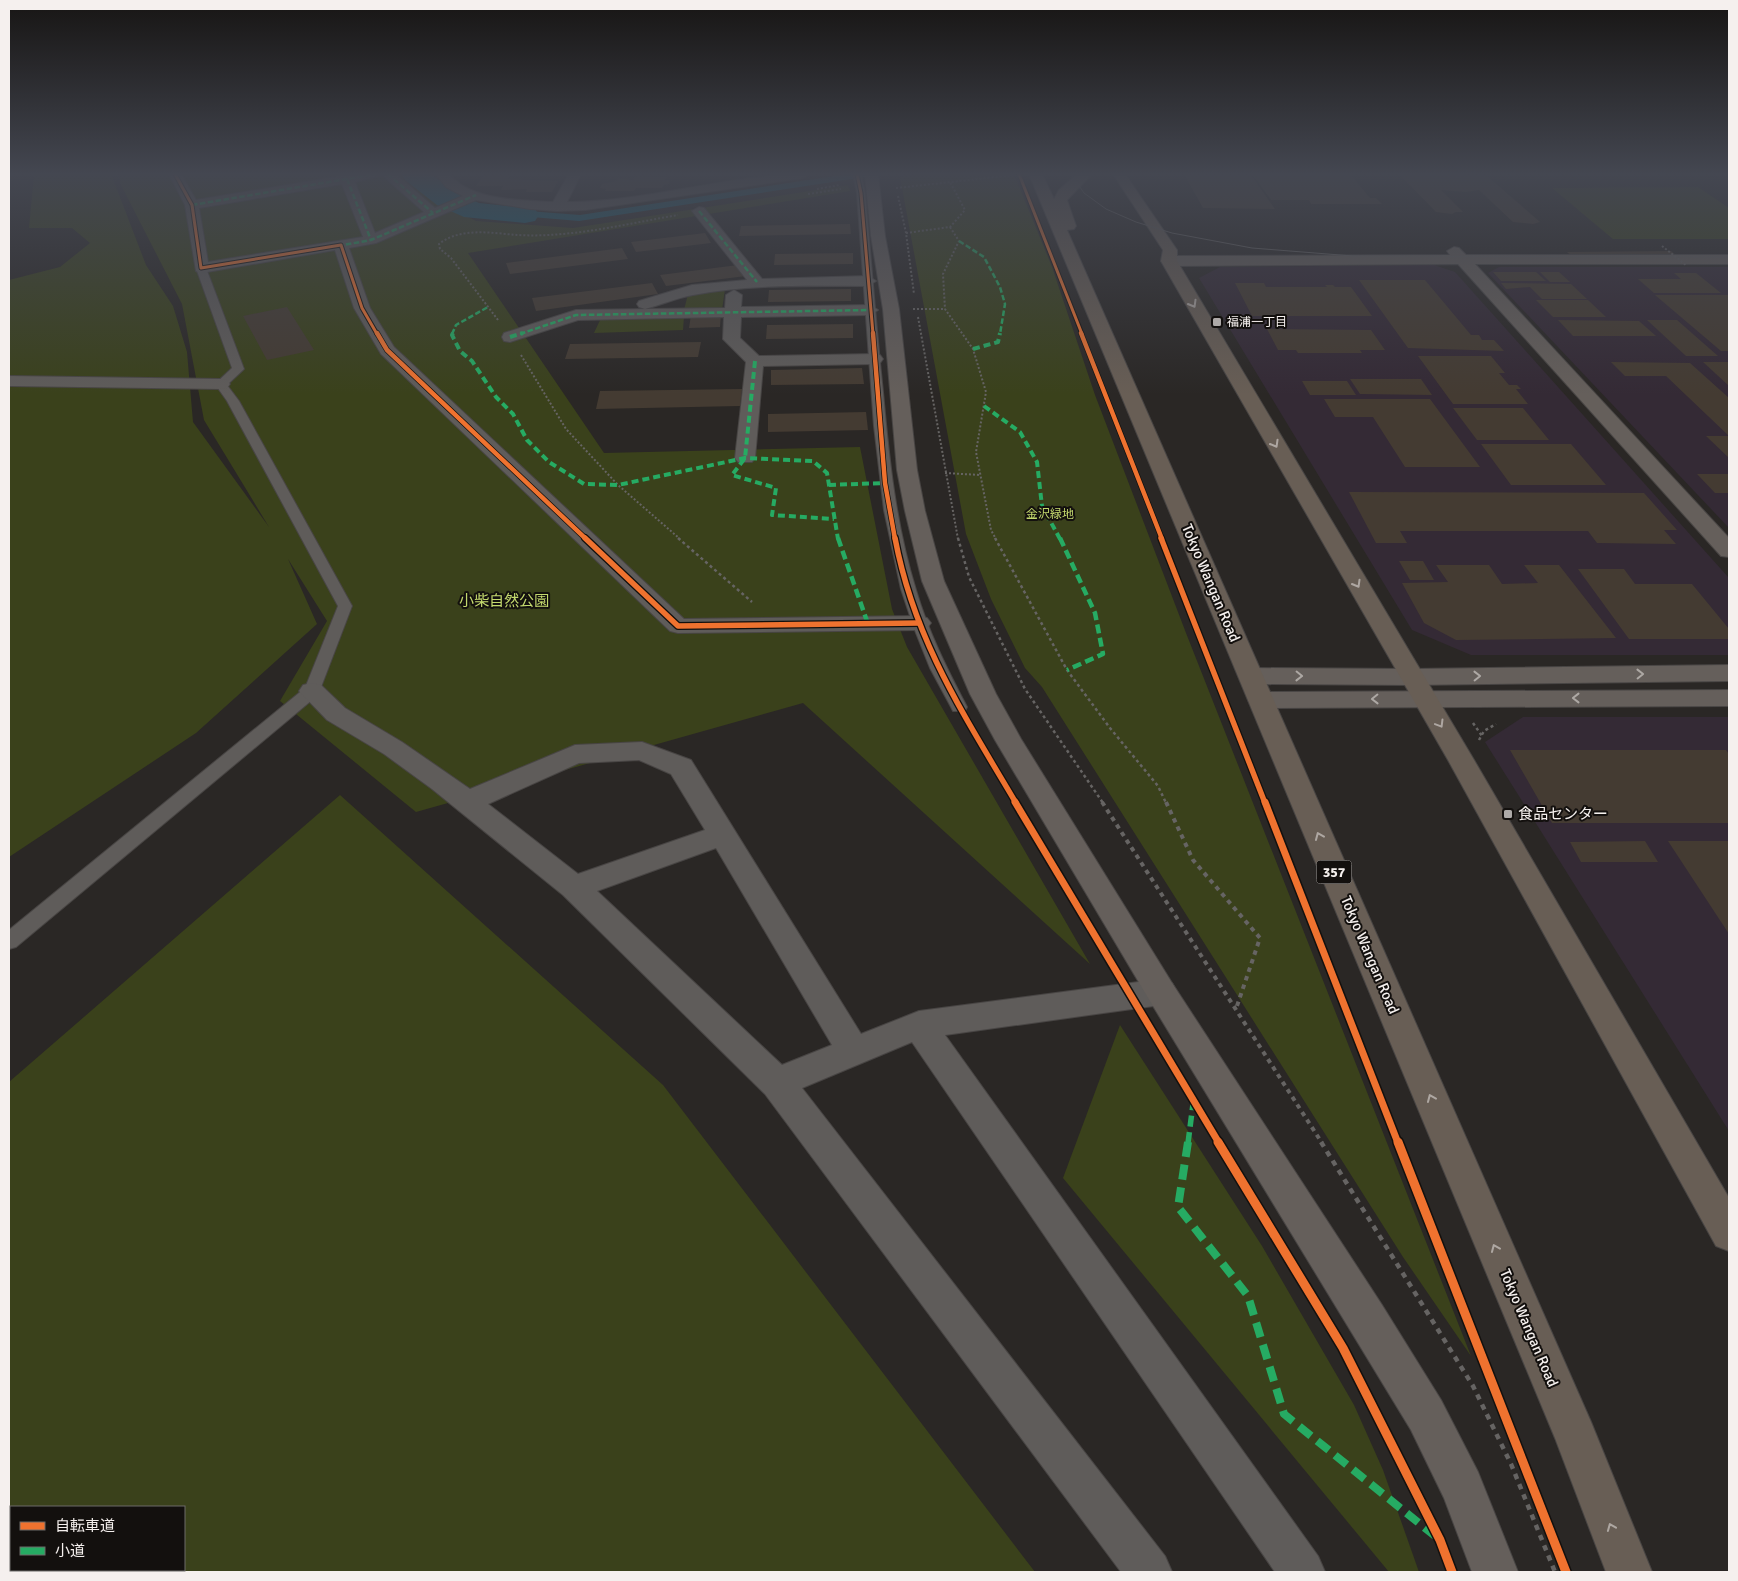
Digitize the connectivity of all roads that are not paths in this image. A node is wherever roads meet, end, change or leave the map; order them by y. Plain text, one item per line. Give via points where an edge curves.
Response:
1 (198, 248) edge
2 (324, 248) edge
3 (342, 248) edge
4 (729, 248) edge
5 (870, 248) edge
6 (880, 248) edge
7 (1069, 248) edge
8 (1075, 248) edge
9 (1165, 248) edge
10 (1729, 251) edge
11 (1458, 255) junction
12 (1170, 256) junction
13 (1729, 259) edge
14 (1075, 262) junction
15 (201, 268) junction
16 (868, 281) junction
17 (757, 282) junction
18 (734, 286) junction
19 (870, 310) junction
20 (732, 313) junction
21 (576, 314) junction
22 (510, 337) road end
23 (874, 359) junction
24 (755, 361) junction
25 (9, 382) edge
26 (220, 384) junction
27 (745, 458) dead end
28 (1729, 551) edge
29 (919, 623) junction
30 (1729, 673) edge
31 (1256, 688) junction
32 (1417, 688) junction
33 (312, 691) junction
34 (1729, 698) edge
35 (960, 706) dead end
36 (466, 802) junction
37 (722, 835) junction
38 (574, 887) junction
39 (9, 941) edge
40 (1161, 992) junction
41 (919, 1025) junction
42 (854, 1052) junction
43 (778, 1083) junction
44 (1729, 1233) edge
45 (1149, 1572) edge
46 (1302, 1572) edge
47 (1495, 1572) edge
48 (1630, 1572) edge

1 - 15 street
2 - 15 street
3 - 29 street via 362,308 387,350 678,626
4 - 17 street
5 - 16 lane
6 - 40 street via 891,309 907,470 933,581 983,694 1008,740
7 - 14 highway, Tokyo Wangan Road / 357
8 - 14 highway, 357
9 - 12 highway
10 - 11 street
11 - 12 street
11 - 13 street
11 - 28 street
12 -> 32 highway
14 - 31 highway, Tokyo Wangan Road / 357
15 - 26 lane via 238,369
16 - 17 street
16 - 19 lane
17 - 18 street
18 - 20 street
18 - 21 street via 690,290 662,301
19 - 20 street
19 - 23 lane
20 - 21 street
20 - 24 street via 731,339
21 - 22 street
23 - 24 street
23 - 29 lane via 885,483 902,574
24 - 27 street
25 - 26 street
26 - 33 lane via 345,606
29 - 35 lane via 943,679
32 -> 30 street
31 - 32 street
48 -> 31 highway, Tokyo Wangan Road / 357 via 1576,1437
34 -> 32 street
32 -> 44 highway
33 - 36 street via 336,714 394,748
33 - 39 lane
36 - 37 street via 575,754 642,751 681,767
36 - 38 street
37 - 38 street
37 - 42 street
38 - 43 street
40 - 41 street
40 - 47 street via 1426,1415 1462,1488
41 - 42 street
41 - 46 street
42 - 43 street
43 - 45 street

